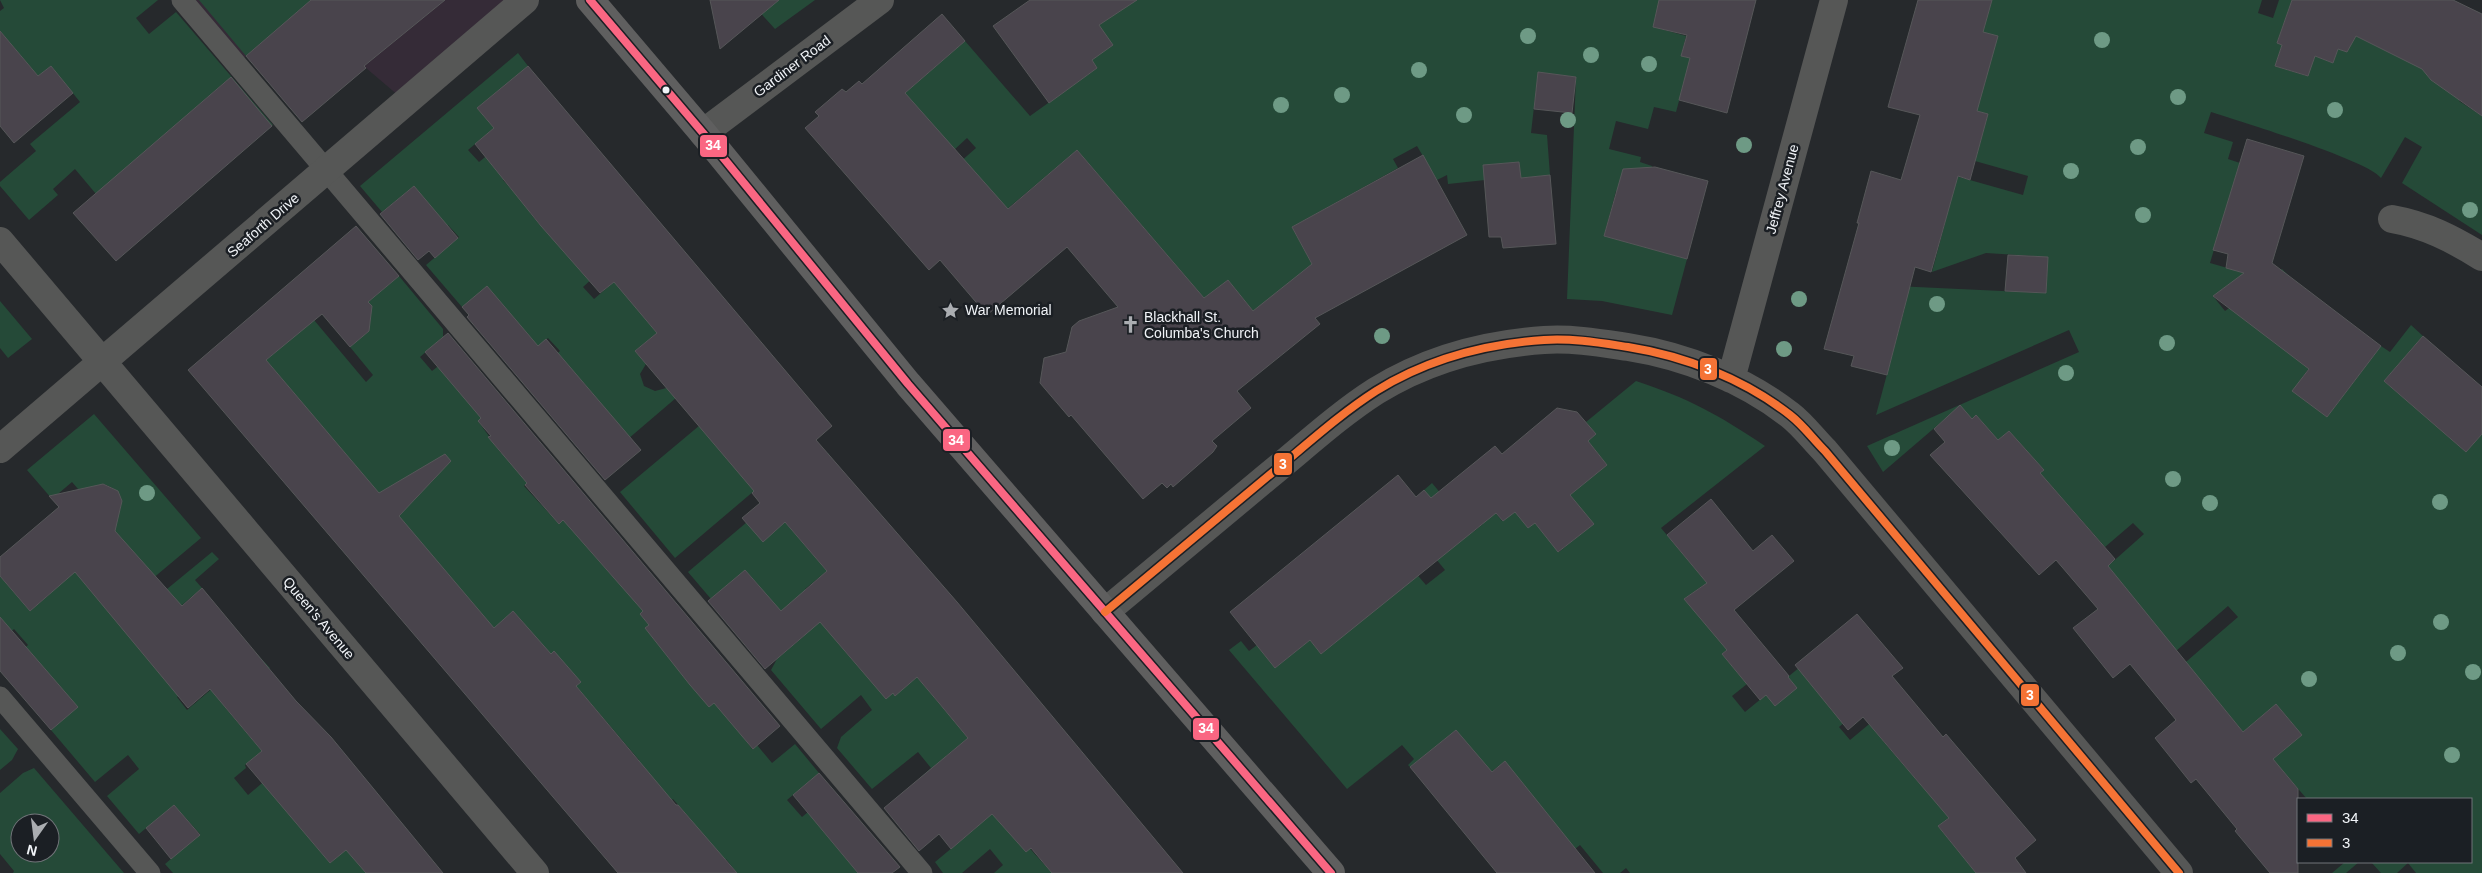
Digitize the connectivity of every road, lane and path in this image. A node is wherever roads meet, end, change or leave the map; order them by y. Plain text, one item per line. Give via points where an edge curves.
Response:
1 (182, 0) edge
2 (525, 0) edge
3 (590, 0) edge
4 (880, 0) edge
5 (1834, 0) edge
6 (704, 133) junction
7 (327, 170) junction
8 (2392, 219) dead end
9 (0, 241) edge
10 (2482, 258) edge
11 (103, 363) junction
12 (1731, 378) junction
13 (0, 450) edge
14 (1104, 612) junction
15 (0, 698) edge
16 (150, 873) edge
17 (535, 873) edge
18 (922, 873) edge
19 (1331, 873) edge
20 (2179, 873) edge

1 - 7 lane
2 - 7 street, Seaforth Drive
3 - 6 main road
4 - 6 street, Gardiner Road
5 - 12 street, Jeffrey Avenue
6 - 14 main road via 902,377
7 - 11 street, Seaforth Drive
7 - 18 lane
8 - 10 street via 2446,235
9 - 11 street, Queen's Avenue
11 - 13 street, Seaforth Drive
11 - 17 street, Queen's Avenue
12 - 14 street via 1642,350 1592,342 1545,340 1455,355 1420,368 1376,391 1327,427
12 - 20 street via 1791,416 1825,451
14 - 19 main road
15 - 16 lane

